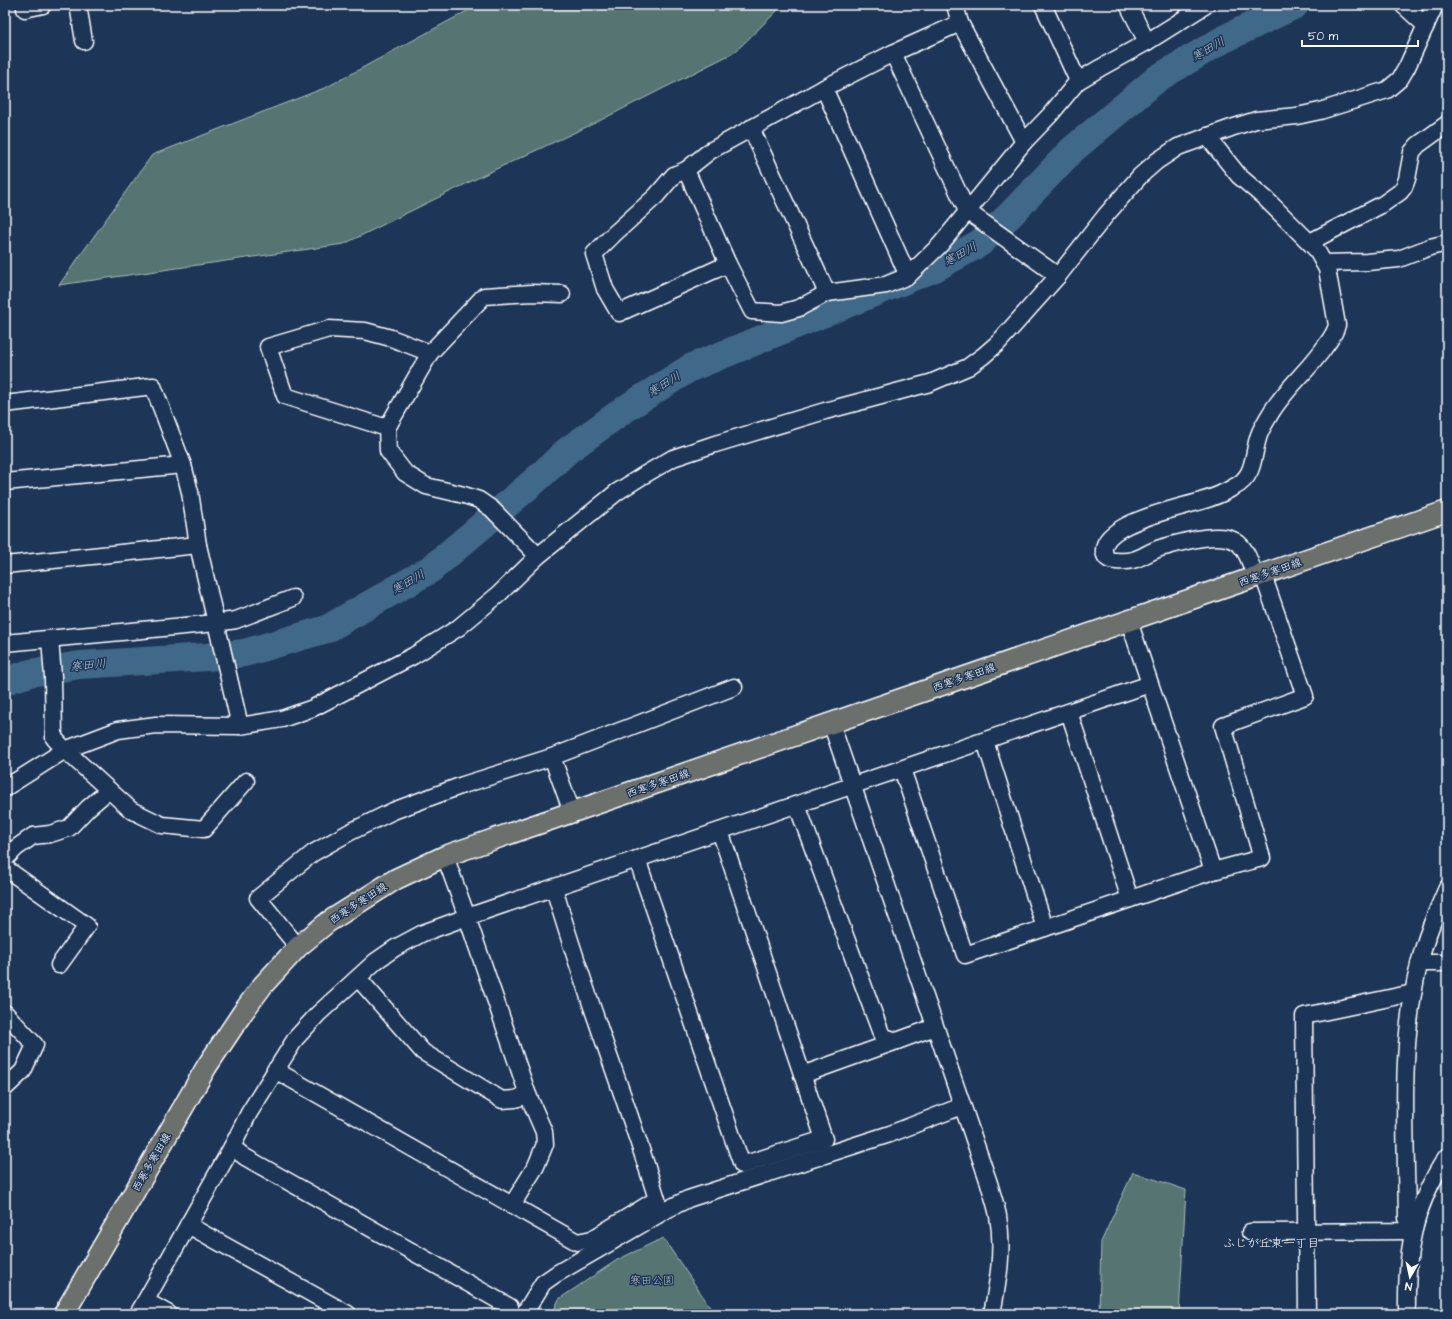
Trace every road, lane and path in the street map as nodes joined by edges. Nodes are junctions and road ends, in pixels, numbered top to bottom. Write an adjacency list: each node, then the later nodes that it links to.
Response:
1 (43, 5): 9 (street)
2 (955, 5): 10 (street)
3 (1043, 5): 15 (street)
4 (1128, 5): 13 (street)
5 (1206, 5): 13 (street)
6 (1403, 5): 11 (street)
7 (1435, 5): 11 (street)
8 (80, 6): 12 (street)
9 (25, 9)
10 (960, 23): 14 (street); 20 (street)
11 (1426, 26): 19 (street)
12 (84, 41)
13 (1147, 42): 15 (street)
14 (893, 53): 16 (street); 22 (street)
15 (1078, 81): 20 (street)
16 (824, 88): 18 (street); 27 (street)
17 (1447, 124): 23 (street)
18 (751, 128): 21 (street); 29 (street)
19 (1207, 136): 23 (street); 28 (street)
20 (1024, 142): 22 (street)
21 (686, 170): 26 (street); 26 (street)
22 (966, 211): 27 (street); 28 (street)
23 (1310, 242): 25 (street)
24 (1447, 243): 25 (street)
25 (1324, 263): 40 (street)
26 (728, 264): 29 (street)
27 (908, 276): 29 (street)
28 (1058, 276): 38 (street)
29 (827, 293)
30 (562, 294): 31 (street)
31 (430, 353): 33 (street); 33 (street)
32 (5, 404): 34 (street)
33 (386, 428): 38 (street)
34 (183, 465): 35 (street); 37 (street)
35 (5, 482)
36 (1447, 511): 40 (main road, 西寒多寒田線)
37 (198, 545): 39 (street); 43 (street)
38 (538, 556): 50 (street)
39 (5, 565)
40 (1259, 576): 42 (main road, 西寒多寒田線); 66 (street)
41 (293, 598): 43 (street)
42 (1129, 621): 46 (street); 49 (main road, 西寒多寒田線)
43 (216, 623): 44 (street); 50 (street)
44 (50, 639): 45 (street); 52 (street)
45 (5, 643)
46 (1150, 684): 48 (street); 66 (street)
47 (734, 687): 53 (street)
48 (1069, 712): 51 (street); 69 (street)
49 (831, 723): 56 (street); 60 (main road, 西寒多寒田線)
50 (240, 726): 52 (street)
51 (985, 740): 54 (street); 71 (street)
52 (65, 750): 57 (street); 58 (street)
53 (552, 757): 60 (street); 72 (street)
54 (902, 769): 56 (street); 71 (street)
55 (246, 781): 58 (street)
56 (853, 786): 59 (street); 79 (street)
57 (5, 788)
58 (109, 790): 63 (street)
59 (797, 805): 61 (street); 80 (street)
60 (572, 812): 62 (main road, 西寒多寒田線)
61 (720, 831): 64 (street); 82 (street)
62 (445, 856): 70 (street); 72 (main road, 西寒多寒田線)
63 (5, 859)
64 (637, 860): 67 (street); 82 (street)
65 (5, 868): 75 (street)
66 (1213, 871): 69 (street)
67 (554, 888): 70 (street); 88 (street)
68 (1447, 888): 73 (street)
69 (1130, 899): 71 (street)
70 (467, 917): 76 (street); 84 (street)
71 (1044, 928)
72 (298, 947): 94 (main road, 西寒多寒田線)
73 (1419, 963): 74 (street); 77 (street)
74 (1447, 963)
75 (59, 965)
76 (358, 978): 81 (street); 84 (street)
77 (1413, 993): 90 (street); 92 (street)
78 (5, 1013): 83 (street)
79 (935, 1027): 80 (street); 85 (street)
80 (897, 1041): 82 (street)
81 (275, 1070): 86 (street); 88 (street)
82 (802, 1075)
83 (5, 1088)
84 (528, 1095): 88 (street)
85 (962, 1106): 98 (street); 99 (street)
86 (232, 1147): 89 (street); 97 (street)
87 (1447, 1156): 90 (street)
88 (512, 1205)
89 (188, 1225): 93 (street); 96 (street)
90 (1412, 1231): 92 (street); 101 (street)
91 (1250, 1232): 92 (street)
92 (1306, 1232): 100 (street)
93 (142, 1307): 95 (street)
94 (64, 1314)
95 (169, 1314)
96 (348, 1314)
97 (506, 1314)
98 (524, 1314)
99 (992, 1314)
100 (1307, 1314)
101 (1407, 1314)

